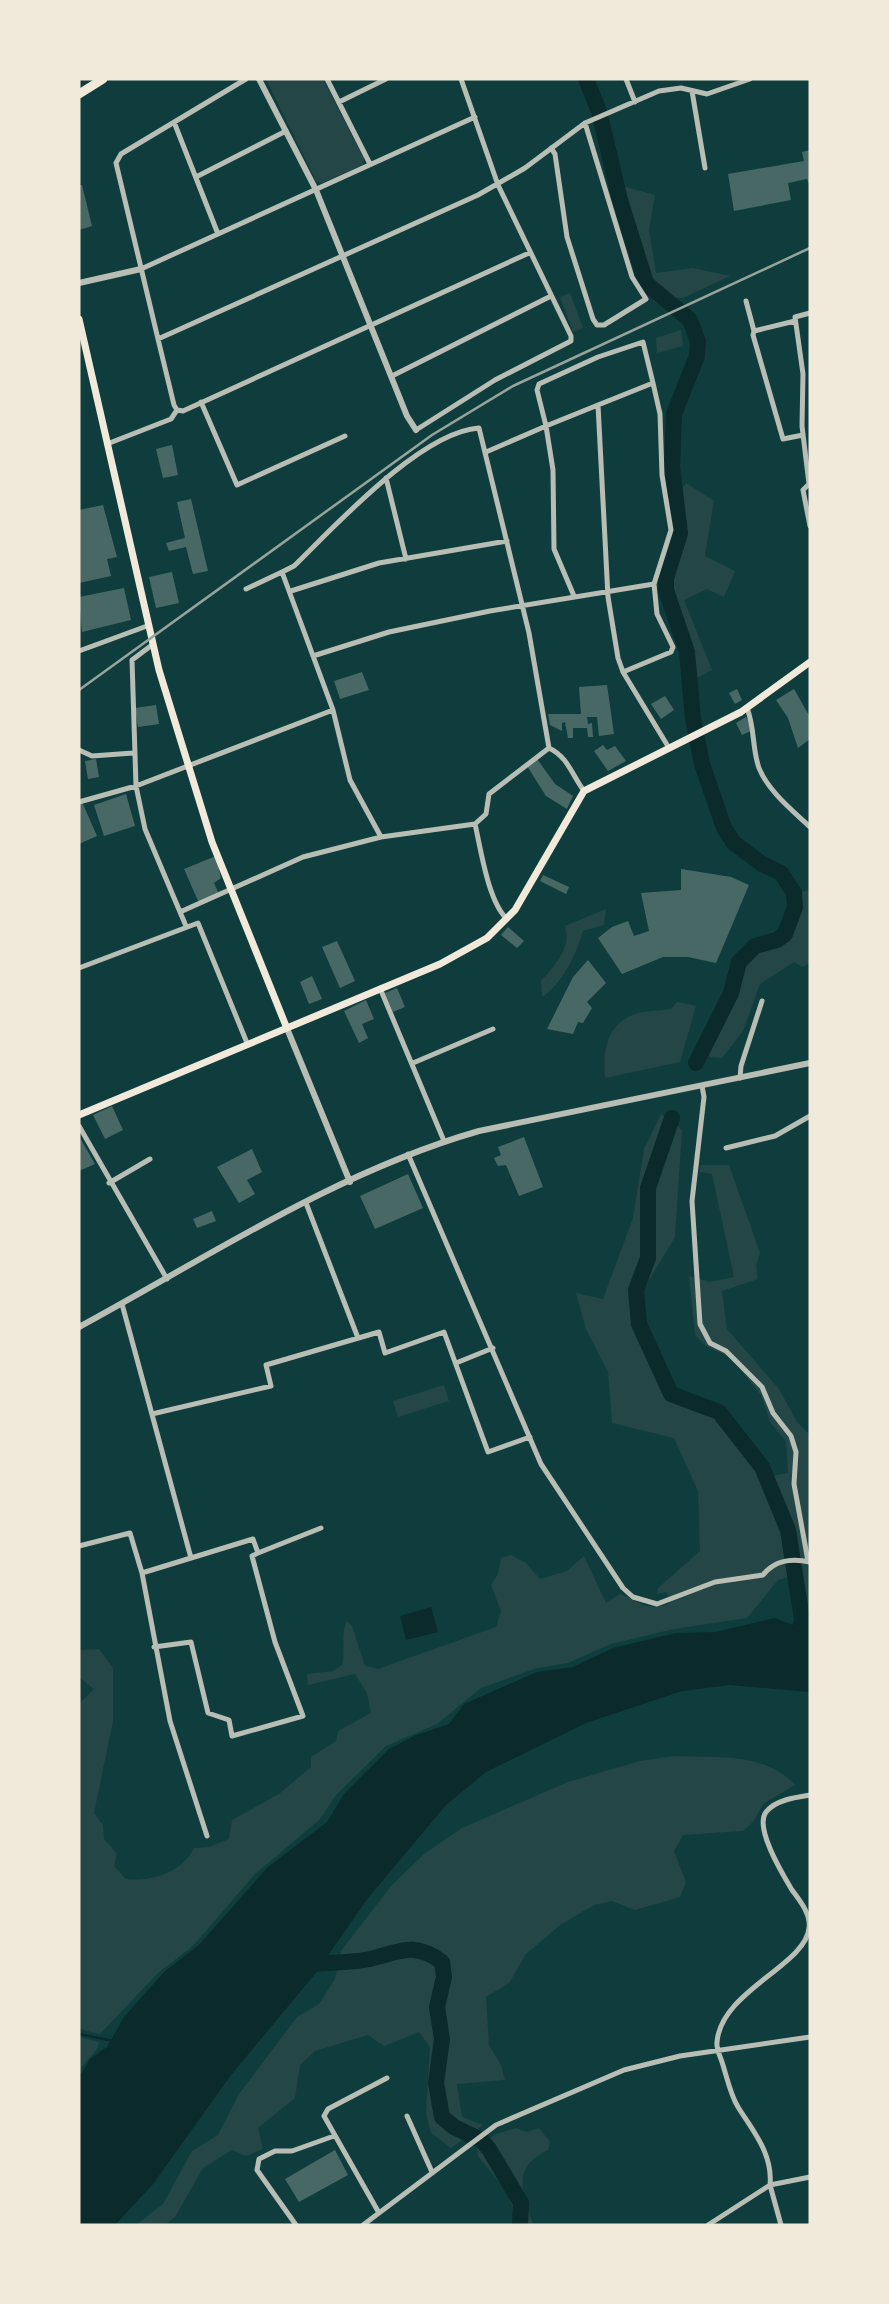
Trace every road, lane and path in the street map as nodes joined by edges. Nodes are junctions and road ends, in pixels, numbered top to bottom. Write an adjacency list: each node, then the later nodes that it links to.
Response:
1 (103, 79): 10 (highway)
2 (246, 79): 14 (street)
3 (259, 79): 16 (street)
4 (327, 79): 11 (street)
5 (386, 79): 11 (street)
6 (461, 79): 13 (street)
7 (626, 79): 12 (street)
8 (750, 79): 9 (street)
9 (692, 91): 12 (street); 19 (street)
10 (79, 93)
11 (340, 102): 18 (street)
12 (635, 102): 15 (street)
13 (475, 117): 18 (street); 21 (street)
14 (174, 122): 20 (street); 26 (street)
15 (585, 123): 17 (street); 17 (street)
16 (286, 131): 20 (street); 22 (street)
17 (551, 148): 21 (street)
18 (370, 164): 22 (street)
19 (705, 168)
20 (196, 177): 23 (street)
21 (498, 185): 24 (street); 25 (street)
22 (316, 190): 23 (street); 25 (street)
23 (218, 234): 26 (street)
24 (529, 253): 28 (street); 33 (street)
25 (344, 256): 33 (street); 35 (street)
26 (141, 269): 27 (street); 35 (street)
27 (79, 283)
28 (551, 296): 36 (street); 42 (street)
29 (746, 301): 34 (street)
30 (810, 313): 32 (street)
31 (79, 319): 45 (main road)
32 (795, 321): 34 (street); 43 (street)
33 (372, 325): 36 (street); 38 (street)
34 (754, 331): 43 (street)
35 (158, 339): 40 (street)
36 (392, 376): 42 (street)
37 (653, 383): 39 (street); 41 (street); 52 (street)
38 (201, 402): 40 (street); 44 (street)
39 (598, 405): 41 (street); 54 (street)
40 (177, 410): 45 (street)
41 (546, 426): 46 (street); 56 (street)
42 (415, 430)
43 (803, 435): 48 (street)
44 (345, 436)
45 (107, 444): 58 (main road)
46 (486, 452): 47 (street); 49 (street)
47 (386, 478): 50 (street); 51 (street)
48 (810, 526)
49 (507, 541): 50 (street); 57 (street)
50 (406, 559): 55 (street)
51 (282, 572): 53 (street); 55 (street)
52 (654, 584): 54 (street); 63 (street)
53 (246, 589)
54 (608, 590): 56 (street); 63 (street)
55 (291, 591): 61 (street)
56 (574, 596): 57 (street)
57 (522, 605): 61 (street); 66 (street)
58 (148, 626): 59 (main road); 60 (street)
59 (152, 645): 69 (street); 70 (main road)
60 (79, 650)
61 (313, 656): 65 (street)
62 (810, 662): 64 (main road)
63 (623, 672): 67 (street)
64 (747, 708): 67 (main road); 75 (street)
65 (333, 710): 70 (street); 76 (street)
66 (549, 748): 72 (street); 74 (street)
67 (669, 748): 72 (main road)
68 (79, 750): 69 (street)
69 (133, 753): 71 (street)
70 (188, 767): 71 (street); 77 (main road)
71 (136, 786): 73 (street); 78 (street)
72 (584, 791): 79 (main road)
73 (79, 802)
74 (474, 824): 76 (street); 79 (street)
75 (810, 827)
76 (381, 837): 77 (street)
77 (230, 888): 78 (street); 84 (main road)
78 (180, 912): 80 (street)
79 (507, 919): 82 (main road)
80 (186, 926): 81 (street); 86 (street)
81 (79, 968)
82 (380, 988): 84 (main road); 87 (street)
83 (762, 1001): 89 (street)
84 (286, 1026): 86 (main road); 98 (street)
85 (493, 1029): 87 (street)
86 (247, 1043): 91 (main road)
87 (413, 1063): 94 (street)
88 (810, 1063): 89 (street)
89 (740, 1078): 90 (street)
90 (702, 1086): 94 (street); 113 (street)
91 (79, 1115)
92 (810, 1116): 95 (street)
93 (79, 1126): 99 (street)
94 (444, 1141): 96 (street)
95 (726, 1149)
96 (408, 1154): 98 (street); 105 (street)
97 (150, 1160): 99 (street)
98 (350, 1182): 100 (street)
99 (109, 1183): 101 (street)
100 (306, 1203): 101 (street); 104 (street)
101 (167, 1279): 102 (street)
102 (122, 1304): 103 (street); 107 (street)
103 (79, 1327)
104 (358, 1338): 106 (street); 107 (street)
105 (493, 1348): 106 (street); 108 (street)
106 (456, 1363): 108 (street)
107 (152, 1414): 112 (street)
108 (530, 1437): 113 (street)
109 (321, 1528): 111 (street)
110 (79, 1546): 114 (street)
111 (258, 1553): 112 (street); 115 (street)
112 (191, 1558): 114 (street)
113 (809, 1561)
114 (142, 1573): 115 (street)
115 (154, 1647): 117 (street)
116 (810, 1795): 119 (street)
117 (207, 1836)
118 (810, 2037): 119 (street)
119 (719, 2050): 123 (street); 125 (street)
120 (387, 2078): 122 (street)
121 (407, 2116): 123 (street)
122 (334, 2136): 126 (street); 128 (street)
123 (432, 2172): 126 (street)
124 (810, 2177): 125 (street)
125 (770, 2185): 129 (street); 130 (street)
126 (379, 2213): 127 (street)
127 (367, 2224)
128 (296, 2225)
129 (708, 2225)
130 (781, 2225)

